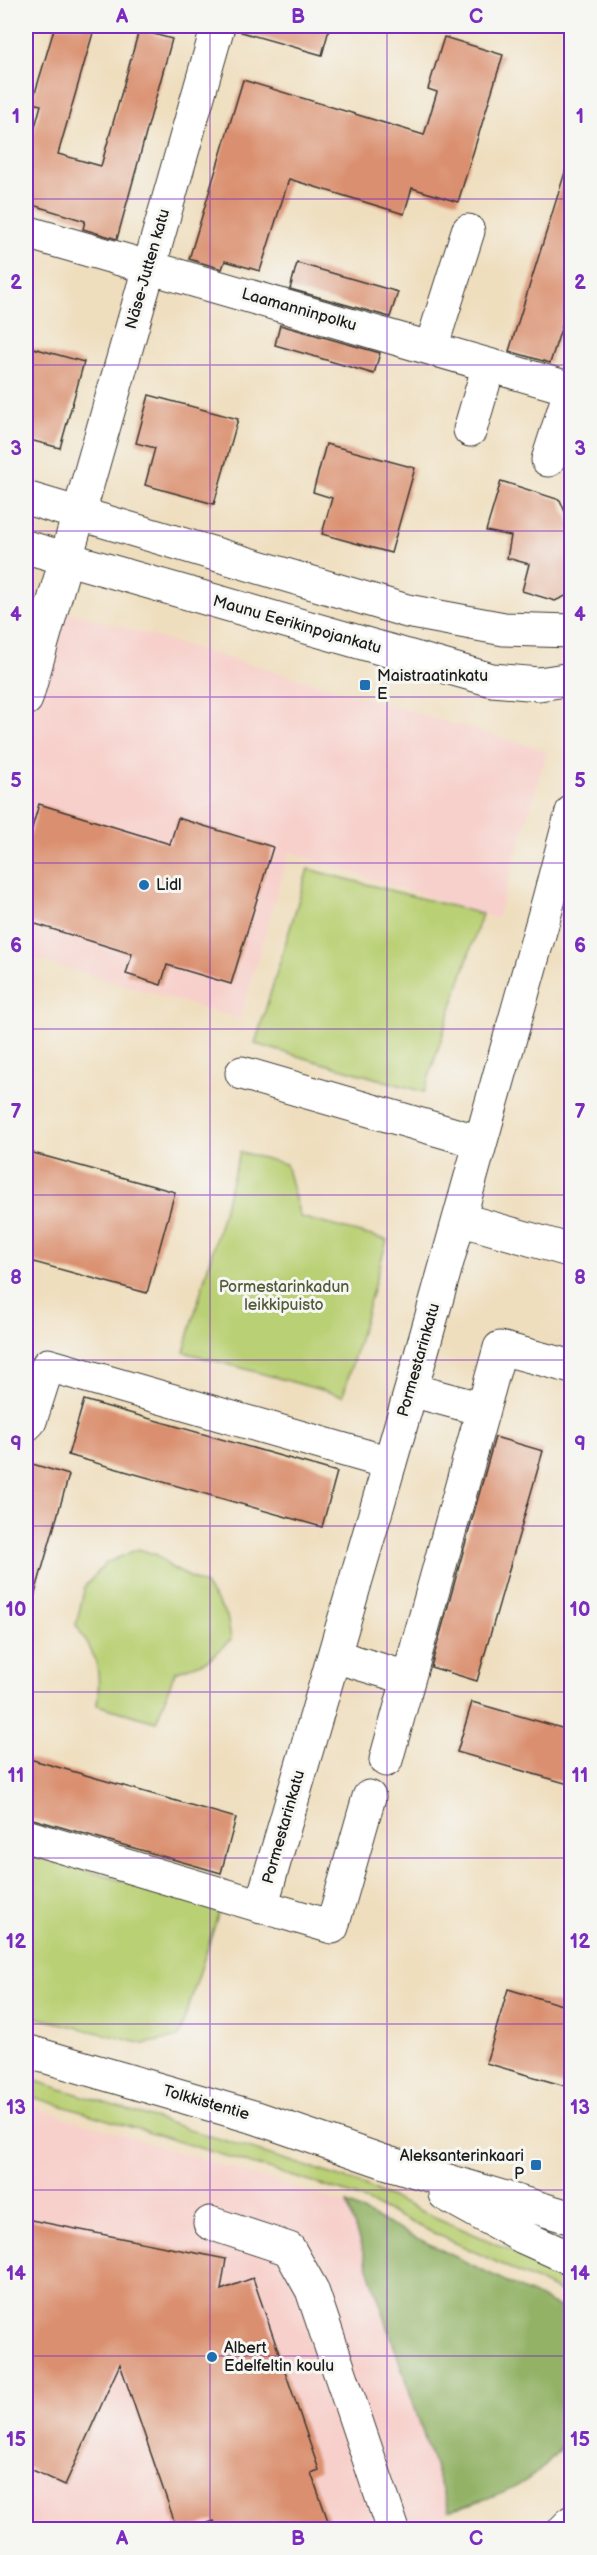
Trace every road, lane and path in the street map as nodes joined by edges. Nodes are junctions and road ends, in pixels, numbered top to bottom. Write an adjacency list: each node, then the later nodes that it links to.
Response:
1 (218, 26): 4 (street, Näse-Jutten katu)
2 (468, 231): 5 (street)
3 (26, 232): 4 (street, Laamanninpolku)
4 (148, 268): 5 (street, Laamanninpolku); 11 (street, Näse-Jutten katu)
5 (431, 348): 6 (street, Laamanninpolku)
6 (489, 365): 7 (street, Laamanninpolku); 8 (street)
7 (571, 388): 9 (street)
8 (470, 430)
9 (548, 460)
10 (26, 498): 11 (street)
11 (79, 513): 13 (street, Näse-Jutten katu); 14 (street)
12 (26, 548): 13 (street, Maunu Eerikinpojankatu)
13 (65, 559): 15 (street, Maunu Eerikinpojankatu); 16 (street, Näse-Jutten katu)
14 (571, 632)
15 (572, 679)
16 (26, 699)
17 (572, 812): 19 (street, Pormestarinkatu)
18 (242, 1073): 19 (street)
19 (480, 1142): 20 (street, Pormestarinkatu)
20 (459, 1219): 21 (street); 23 (street, Pormestarinkatu)
21 (572, 1251)
22 (572, 1367): 24 (street)
23 (411, 1390): 24 (street); 26 (street, Pormestarinkatu)
24 (482, 1409): 28 (street)
25 (26, 1425): 26 (street)
26 (390, 1463): 27 (street, Pormestarinkatu)
27 (334, 1656): 28 (street); 32 (street, Pormestarinkatu)
28 (408, 1678): 29 (street)
29 (386, 1760)
30 (369, 1797): 32 (street)
31 (26, 1836): 32 (street)
32 (261, 1907)
33 (26, 2051): 34 (street, Tolkkistentie)
34 (385, 2162): 35 (street, Tolkkistentie); 37 (street, Tolkkistentie)
35 (572, 2218)
36 (210, 2223): 39 (street)
37 (572, 2259)
38 (572, 2522): 40 (street)
39 (393, 2529)
40 (564, 2529)

